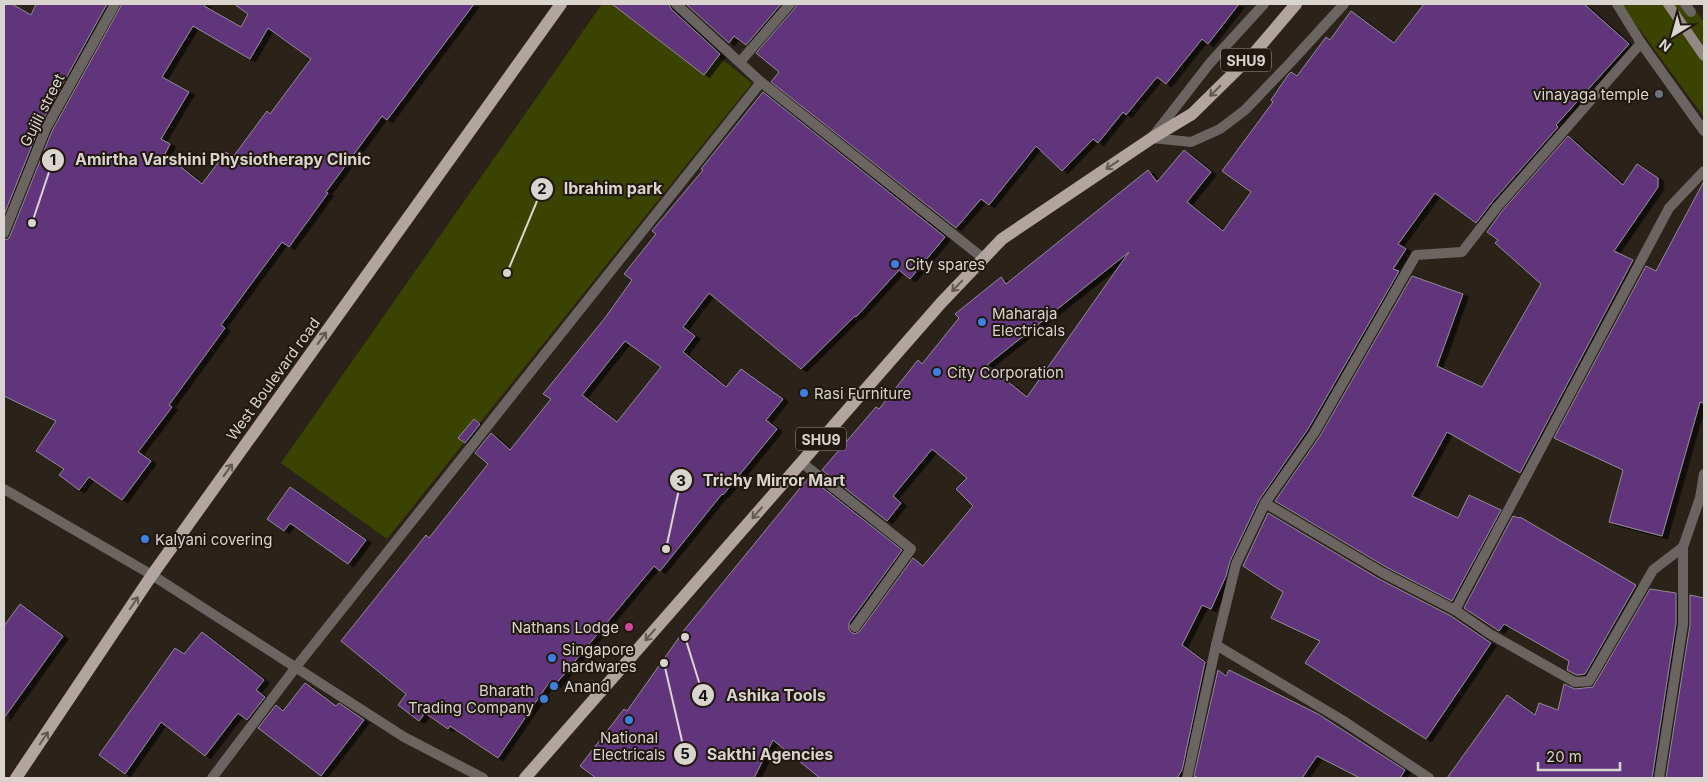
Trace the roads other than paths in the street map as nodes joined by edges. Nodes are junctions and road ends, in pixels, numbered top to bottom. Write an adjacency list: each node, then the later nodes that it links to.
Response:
1 (115, 4): 17 (street, Gujili street)
2 (561, 4): 24 (main road, West Boulevard road, one-way to 2)
3 (676, 4): 12 (street)
4 (790, 4): 12 (street)
5 (1264, 4): 15 (street)
6 (1296, 4): 15 (main road, SHU9, one-way to 15)
7 (1344, 4): 15 (street)
8 (1617, 4): 10 (street)
9 (1668, 4): 11 (main road)
10 (1641, 43): 14 (street); 22 (street)
11 (1704, 56)
12 (740, 62): 13 (street)
13 (761, 82): 18 (street); 28 (street)
14 (1704, 131)
15 (1152, 138): 18 (main road, SHU9, one-way to 18)
16 (1704, 171): 25 (street)
17 (4, 234)
18 (984, 259): 19 (main road, SHU9, one-way to 19)
19 (801, 462): 26 (street); 32 (main road, SHU9, one-way to 32)
20 (1704, 474): 23 (street)
21 (4, 489): 24 (street)
22 (1265, 503): 25 (street); 27 (street)
23 (1683, 547): 25 (street); 35 (street)
24 (152, 575): 28 (street); 29 (main road, West Boulevard road, one-way to 24)
25 (1456, 610)
26 (855, 627)
27 (1216, 645): 33 (street); 34 (street)
28 (296, 668): 30 (street); 31 (street)
29 (16, 778)
30 (212, 778)
31 (483, 778)
32 (525, 778)
33 (1187, 778)
34 (1429, 778)
35 (1659, 778)

